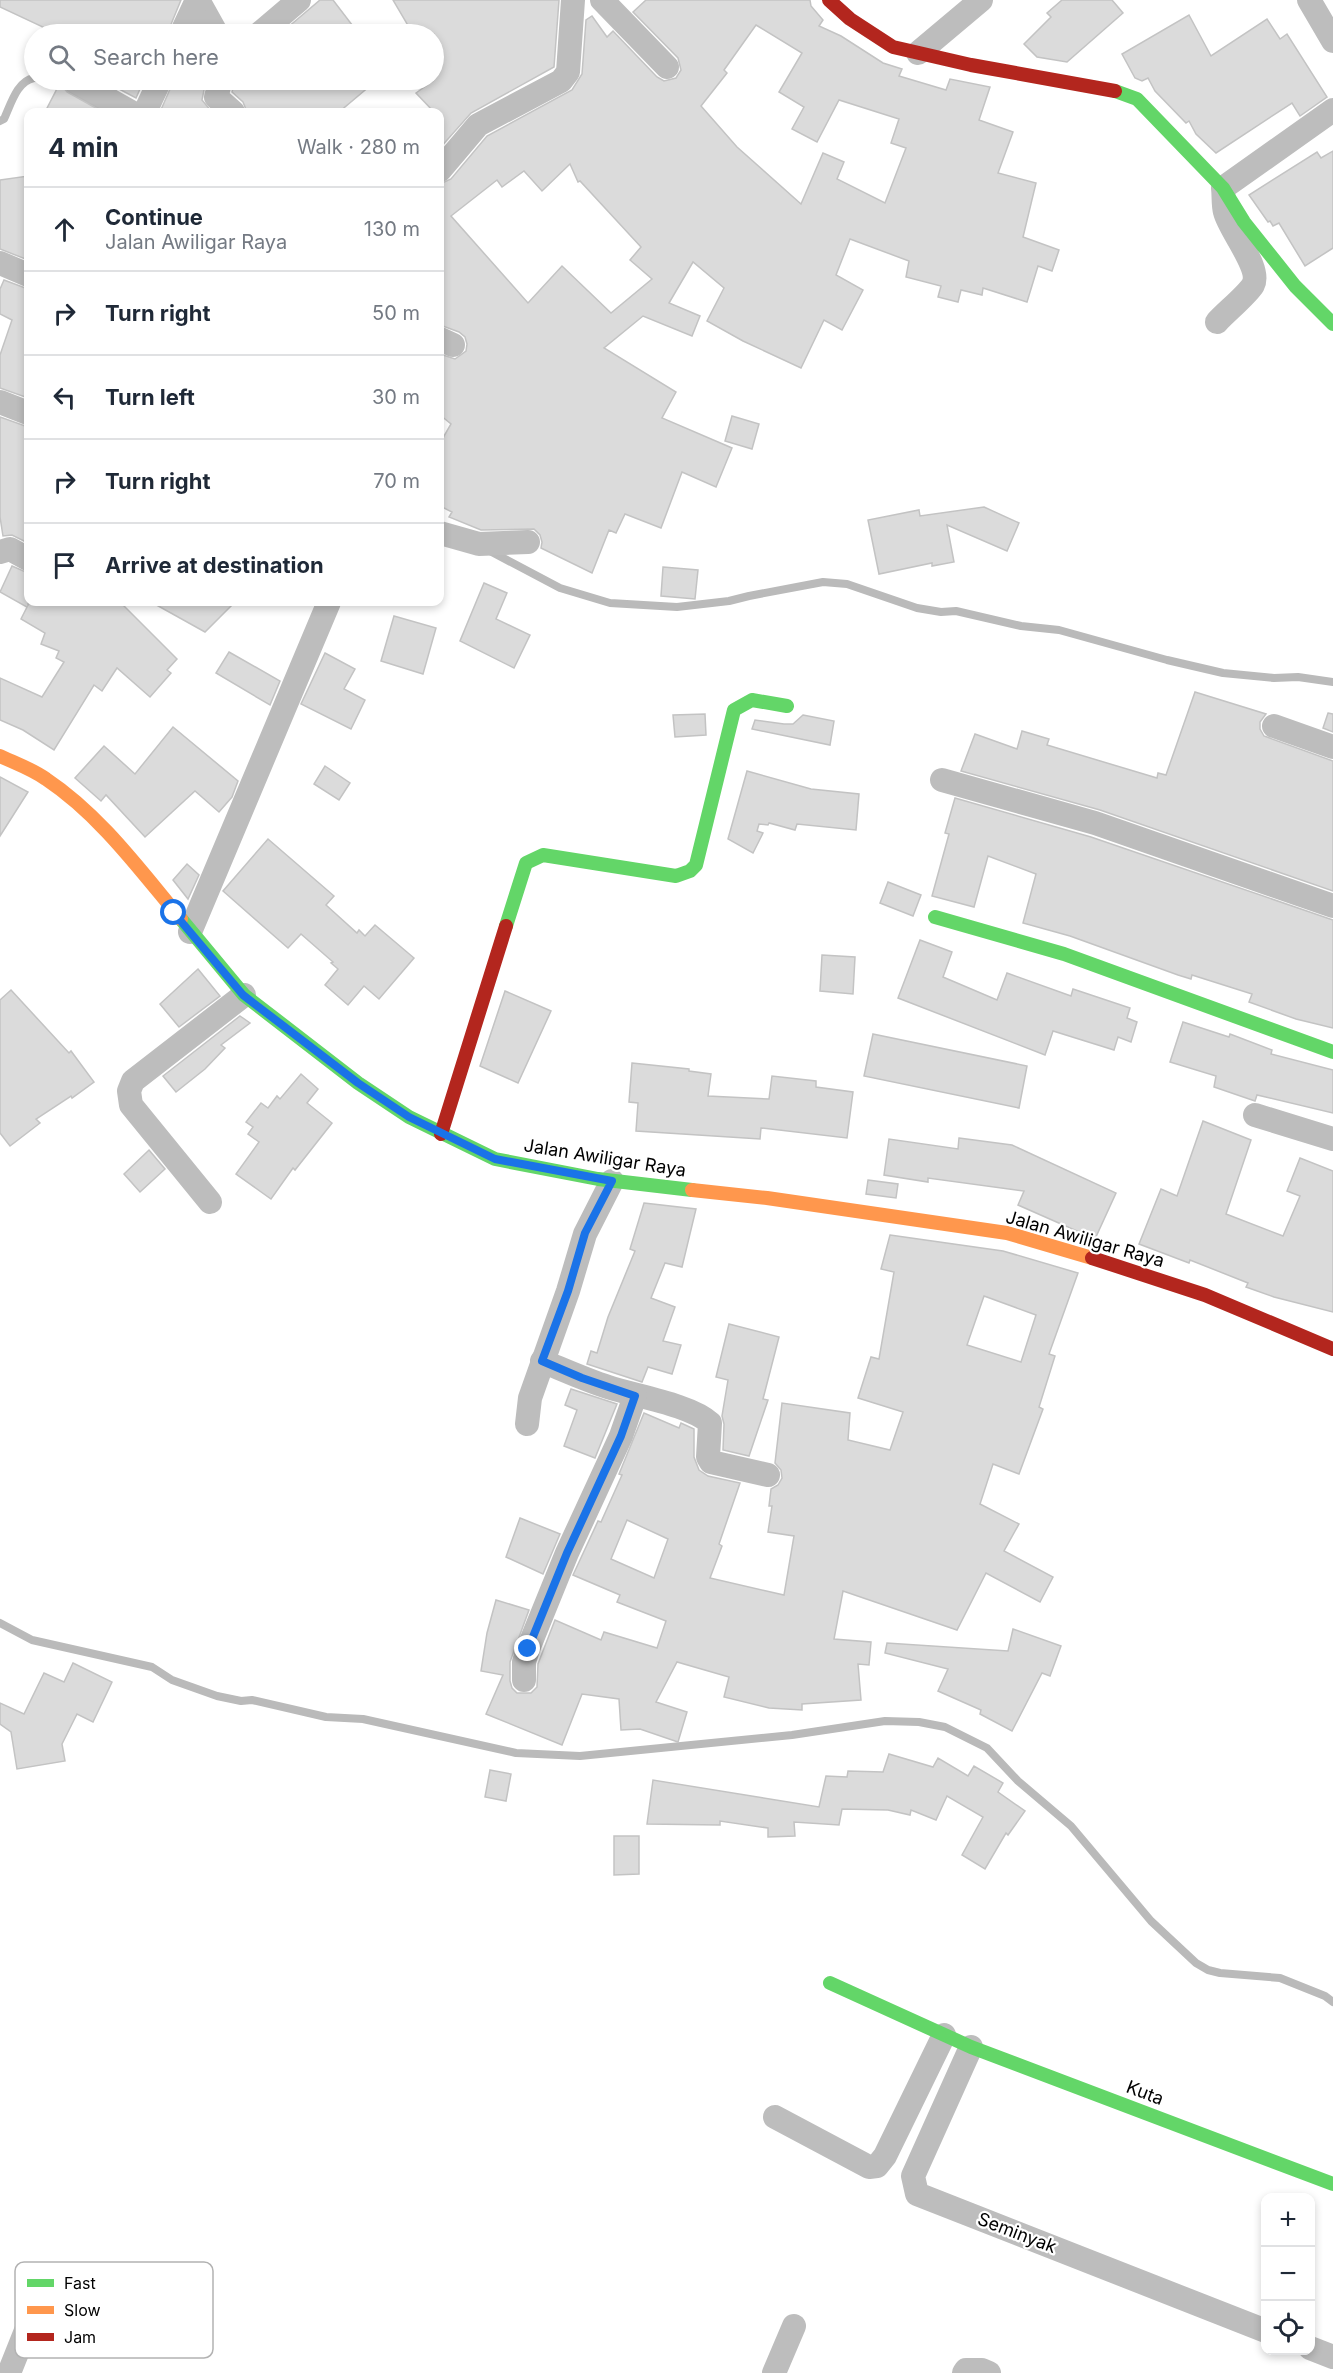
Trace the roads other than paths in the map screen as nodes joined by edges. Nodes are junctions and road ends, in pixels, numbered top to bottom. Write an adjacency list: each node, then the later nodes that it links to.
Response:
1 (197, 0): 8 (street); 9 (street)
2 (299, 0): 10 (street)
3 (573, 0): 19 (street)
4 (602, 0): 13 (street)
5 (829, 0): 12 (street)
6 (981, 0): 12 (street)
7 (1309, 0): 11 (street)
8 (186, 24)
9 (211, 24)
10 (271, 24)
11 (1333, 41)
12 (918, 53): 20 (street)
13 (667, 67)
14 (92, 90): 16 (street)
15 (155, 90): 17 (street)
16 (124, 108)
17 (147, 108)
18 (1333, 110): 20 (street)
19 (444, 165)
20 (1223, 188): 23 (street); 24 (street)
21 (0, 263): 22 (street)
22 (24, 273)
23 (1217, 322)
24 (1333, 324)
25 (0, 402): 26 (street)
26 (24, 411)
27 (444, 534): 28 (street)
28 (528, 542)
29 (0, 552): 30 (street)
30 (24, 557)
31 (326, 606): 39 (street)
32 (787, 706): 43 (street)
33 (1274, 726): 34 (street)
34 (1333, 747)
35 (0, 756): 39 (street, Jalan Awiligar Raya)
36 (942, 780): 37 (street)
37 (1333, 906)
38 (935, 917): 41 (street)
39 (190, 932): 40 (street, Jalan Awiligar Raya)
40 (243, 995): 43 (street, Jalan Awiligar Raya); 46 (street)
41 (1333, 1052)
42 (1256, 1115): 44 (street)
43 (441, 1134): 45 (street, Jalan Awiligar Raya)
44 (1333, 1140)
45 (612, 1181): 47 (street, Jalan Awiligar Raya); 48 (street)
46 (210, 1202)
47 (1333, 1349)
48 (542, 1361): 49 (street); 50 (street)
49 (635, 1396): 51 (street); 52 (street)
50 (526, 1424)
51 (768, 1475)
52 (524, 1680)
53 (830, 1983): 54 (street, Kuta)
54 (944, 2035): 55 (street, Kuta); 56 (street)
55 (971, 2047): 57 (street, Kuta); 59 (street, Seminyak)
56 (775, 2117)
57 (1333, 2184)
58 (794, 2326): 64 (street)
59 (1261, 2329)
60 (1315, 2350): 61 (street)
61 (1333, 2357)
62 (15, 2358): 63 (street)
63 (9, 2373)
64 (774, 2373)
65 (964, 2373): 66 (street)
66 (990, 2373)

